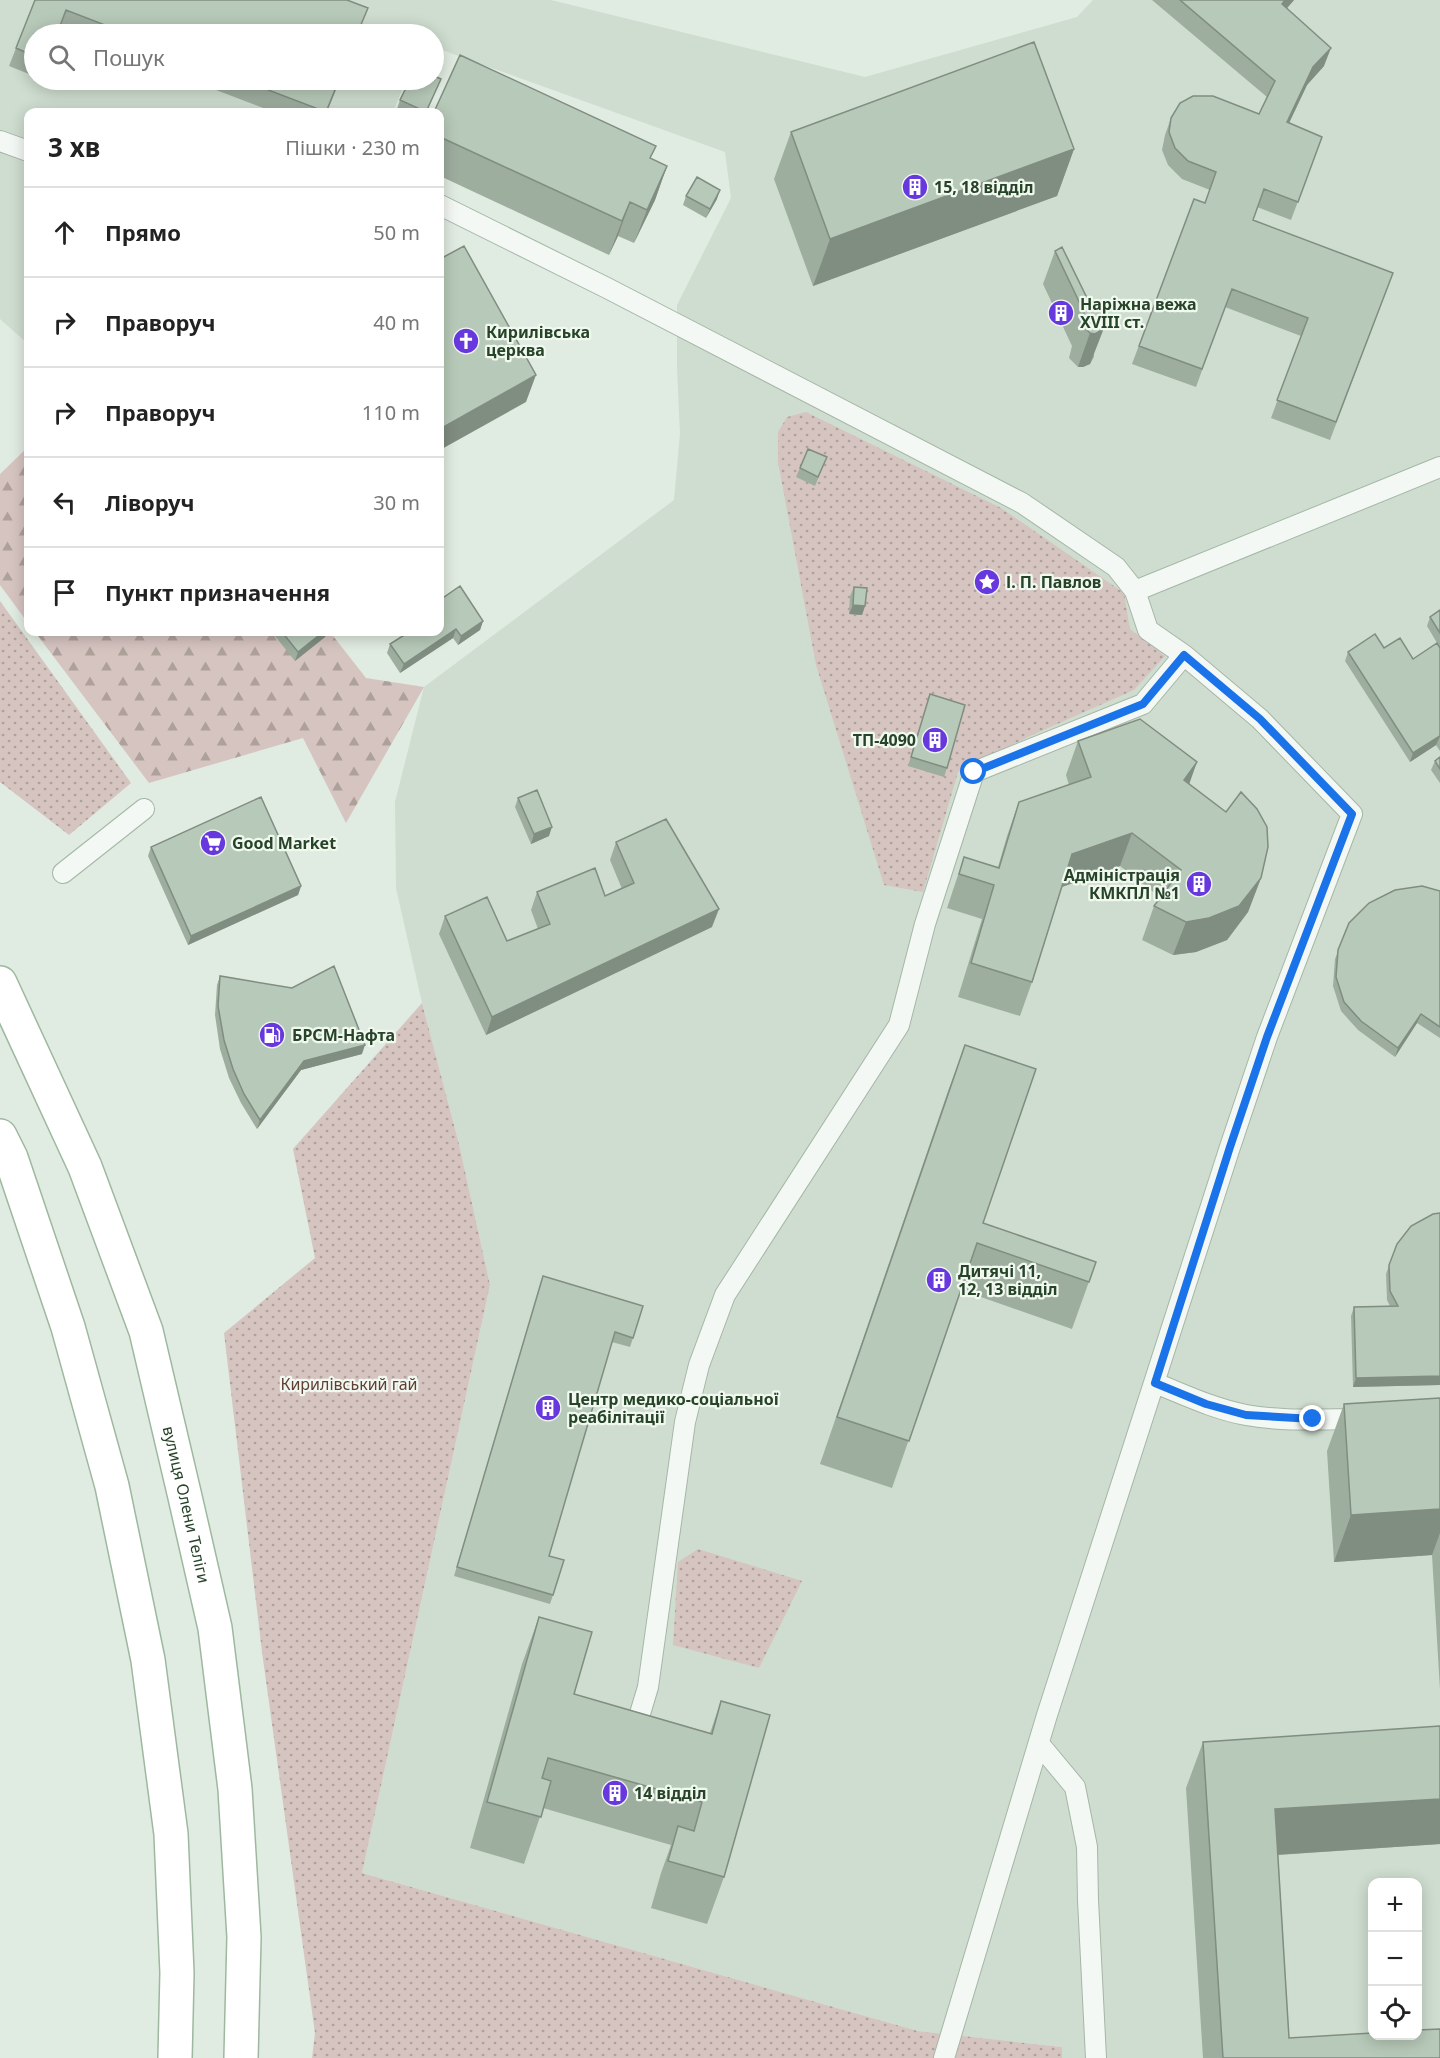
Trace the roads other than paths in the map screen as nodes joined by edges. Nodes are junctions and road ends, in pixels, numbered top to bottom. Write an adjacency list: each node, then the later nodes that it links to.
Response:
1 (0, 141): 2 (lane)
2 (24, 150)
3 (444, 207): 5 (lane)
4 (1440, 467): 5 (lane)
5 (1135, 591): 6 (lane)
6 (1184, 655): 11 (lane); 14 (lane)
7 (144, 809): 8 (lane)
8 (63, 873)
9 (0, 983): 16 (main road, вулиця Олени Теліги)
10 (0, 1136): 15 (main road)
11 (1155, 1383): 12 (lane); 13 (lane)
12 (1382, 1418)
13 (1040, 1745): 17 (lane); 18 (lane)
14 (629, 1750)
15 (175, 2058)
16 (241, 2058)
17 (944, 2058)
18 (1096, 2058)

